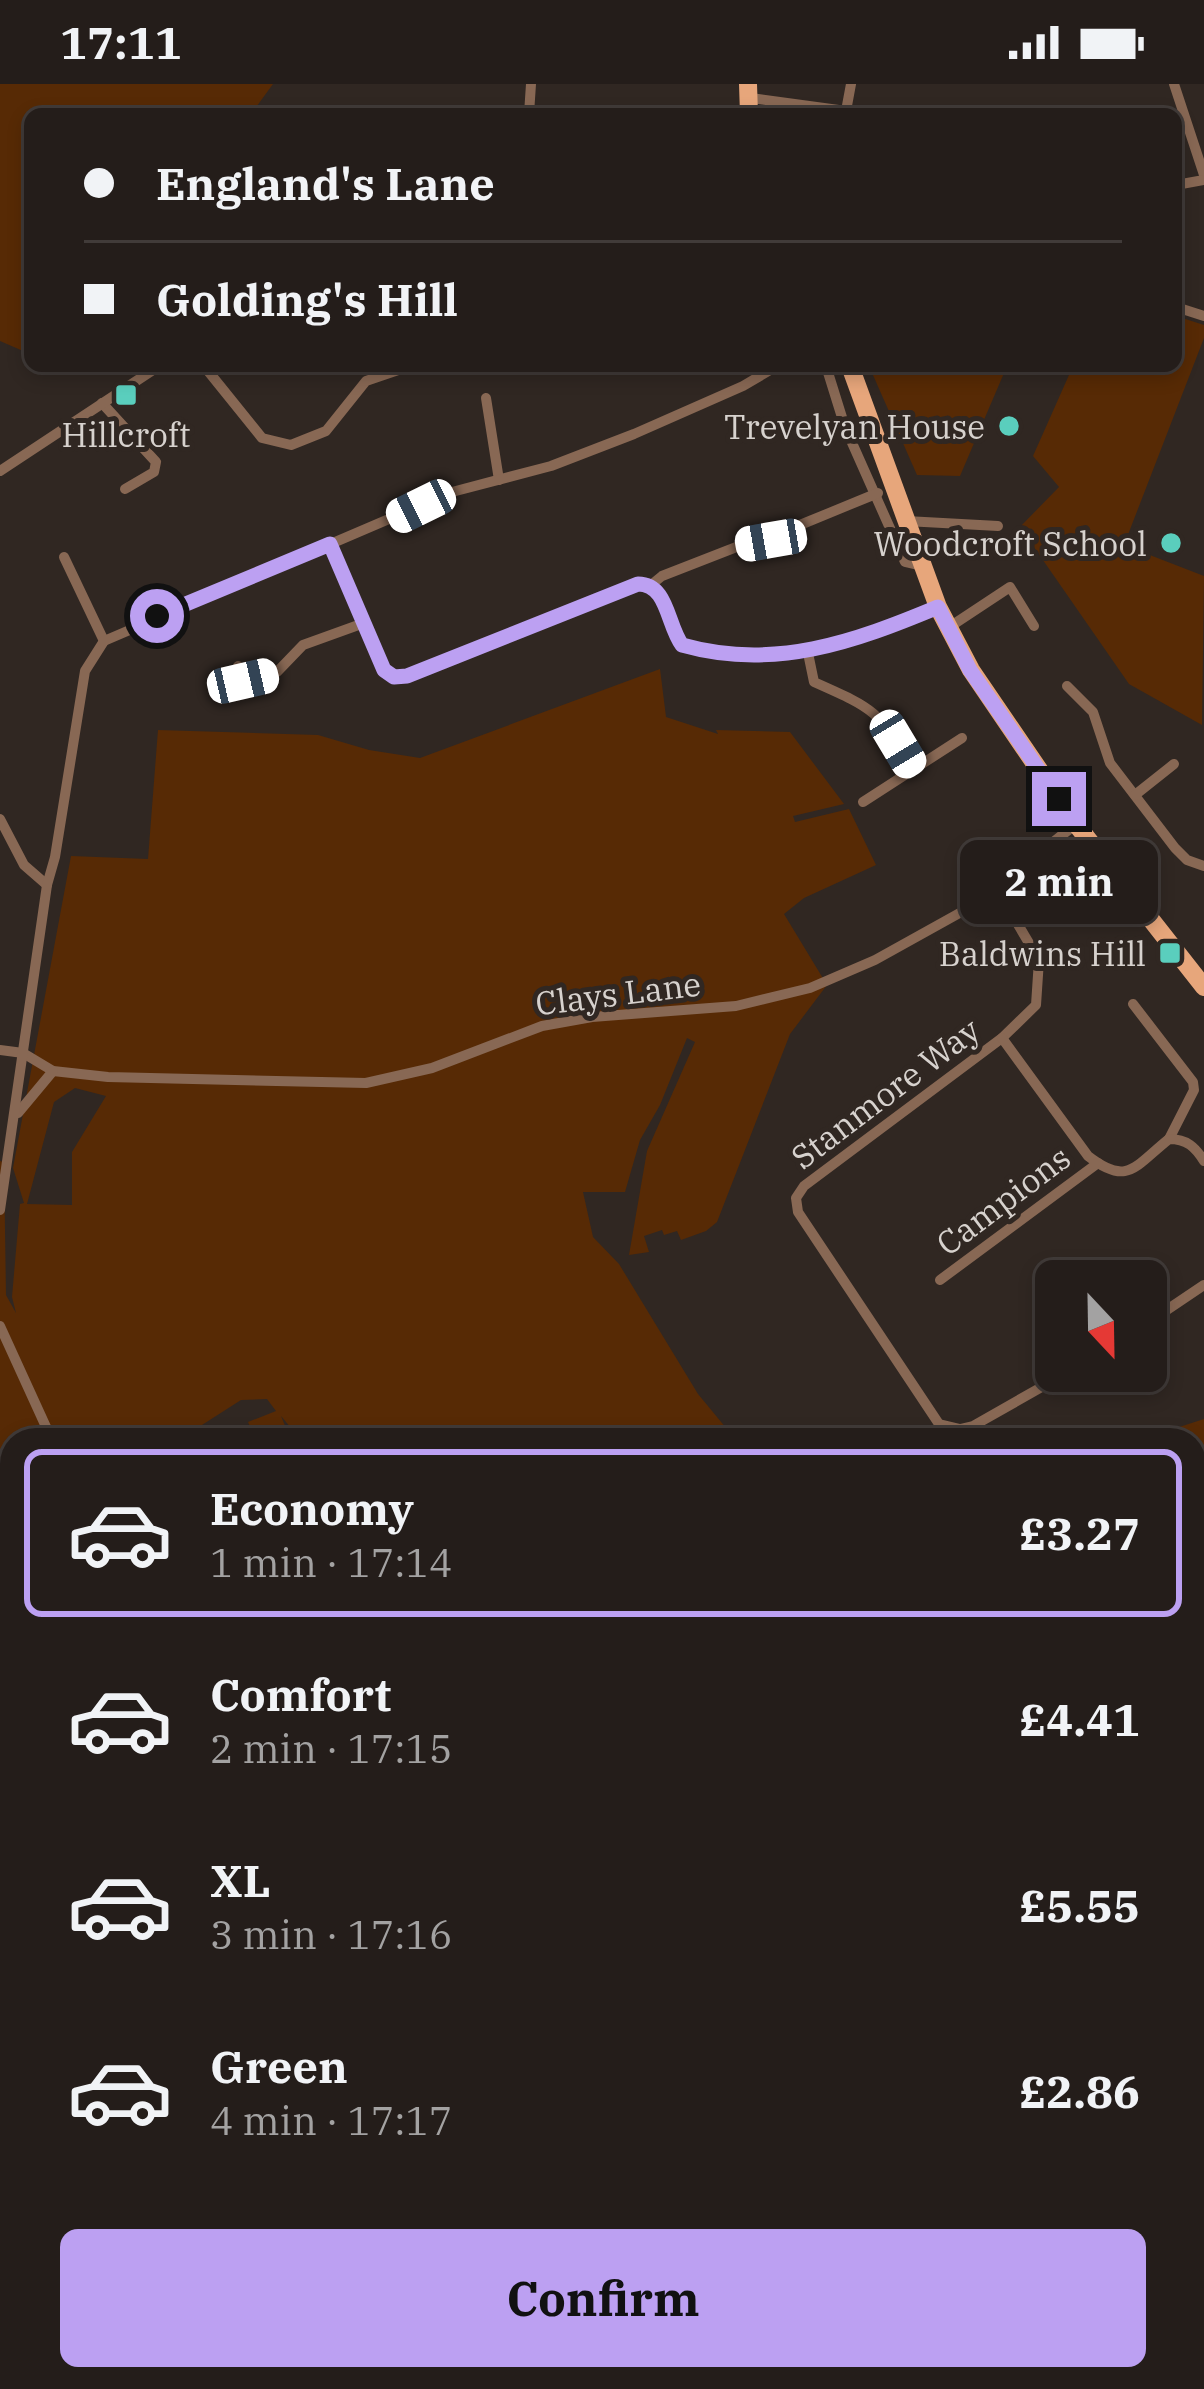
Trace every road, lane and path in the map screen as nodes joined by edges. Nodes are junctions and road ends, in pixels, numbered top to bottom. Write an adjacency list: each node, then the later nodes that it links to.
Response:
1 (749, 99): 2 (street)
2 (816, 108)
3 (1182, 109): 4 (street)
4 (1204, 178)
5 (149, 372): 12 (street)
6 (209, 372): 7 (street)
7 (392, 372)
8 (767, 372): 14 (street)
9 (828, 372): 16 (street)
10 (852, 372): 17 (main road)
11 (486, 398): 14 (street)
12 (102, 404): 13 (street); 15 (street)
13 (0, 471)
14 (499, 480): 21 (street)
15 (125, 489)
16 (878, 493): 18 (street); 23 (street)
17 (905, 521): 19 (street); 23 (main road)
18 (795, 526)
19 (998, 526)
20 (771, 540): 24 (street)
21 (330, 544): 26 (street); 29 (street)
22 (64, 557): 29 (street)
23 (922, 566): 25 (main road)
24 (651, 585): 26 (street); 30 (street)
25 (938, 607): 28 (main road); 30 (street)
26 (364, 623): 31 (street)
27 (1034, 626): 28 (street)
28 (948, 628): 39 (main road)
29 (104, 641): 41 (street)
30 (808, 653): 35 (street)
31 (238, 666)
32 (1067, 686): 36 (street)
33 (962, 738): 35 (street)
34 (1174, 764): 36 (street)
35 (913, 768): 37 (street)
36 (1135, 795): 40 (street)
37 (863, 802)
38 (0, 819): 41 (street)
39 (1076, 824): 42 (street, Clays Lane); 43 (main road)
40 (1204, 866)
41 (47, 885): 47 (street)
42 (997, 889): 45 (street, Stanmore Way); 48 (street, Clays Lane)
43 (1202, 982)
44 (1133, 1004): 50 (street)
45 (1002, 1037): 52 (street); 60 (street, Stanmore Way)
46 (0, 1050): 47 (street)
47 (23, 1052): 48 (street, Clays Lane); 49 (street)
48 (53, 1071): 49 (street)
49 (15, 1115): 53 (street)
50 (1169, 1138): 51 (street); 52 (street)
51 (1204, 1161)
52 (1098, 1163): 54 (street, Campions)
53 (0, 1210)
54 (940, 1280)
55 (1204, 1285): 56 (street)
56 (1167, 1310)
57 (0, 1326): 59 (street)
58 (1035, 1391): 61 (street, Stanmore Way)
59 (47, 1428)
60 (953, 1428)
61 (967, 1428)

